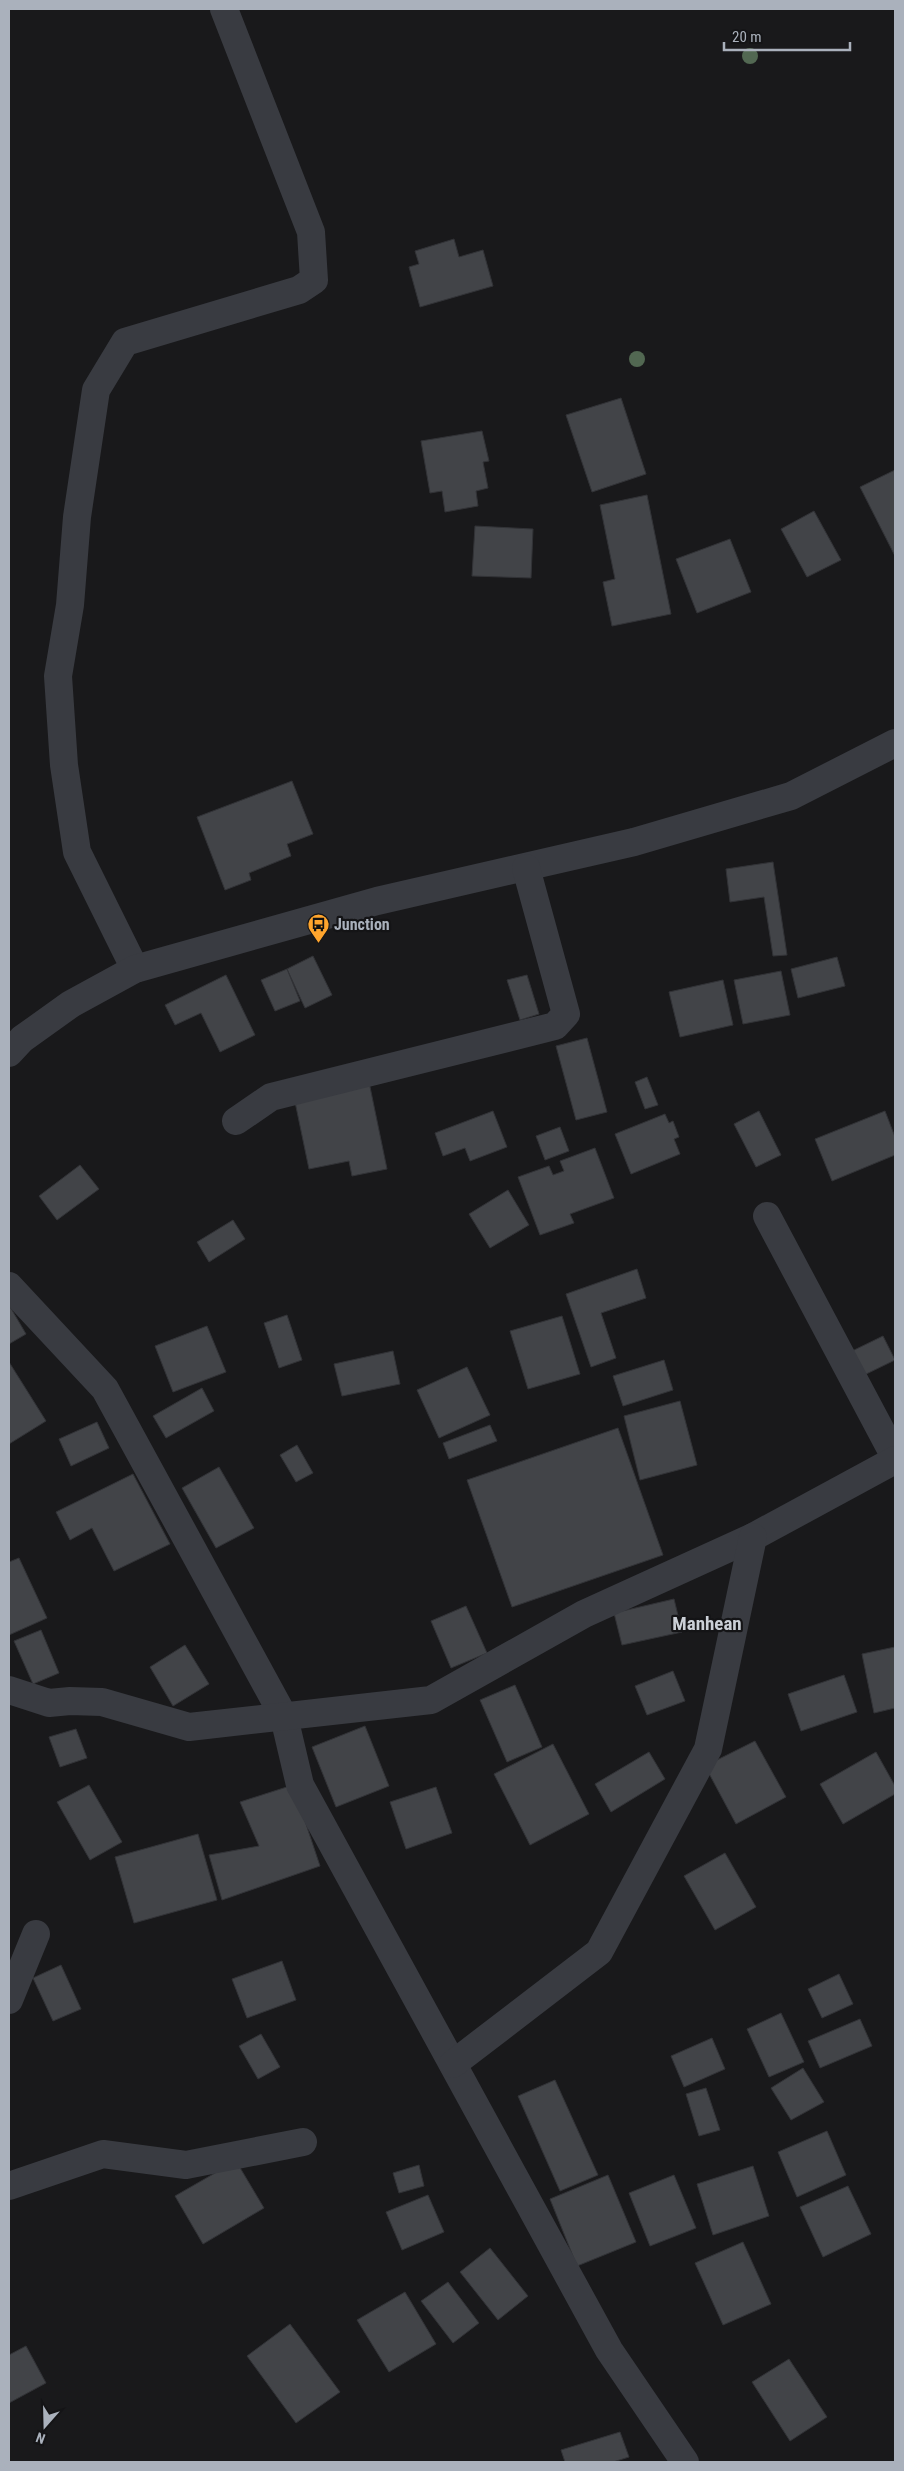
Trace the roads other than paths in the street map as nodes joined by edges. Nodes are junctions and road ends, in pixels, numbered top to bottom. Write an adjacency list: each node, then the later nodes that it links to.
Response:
1 (224, 9): 4 (street)
2 (895, 743): 3 (street)
3 (526, 868): 4 (street); 6 (street)
4 (136, 969): 5 (street)
5 (9, 1053)
6 (236, 1121)
7 (767, 1216): 9 (street)
8 (9, 1286): 12 (street)
9 (895, 1458): 10 (street)
10 (753, 1537): 12 (street); 15 (street)
11 (9, 1690): 12 (street)
12 (284, 1717): 15 (street)
13 (36, 1934): 14 (street)
14 (9, 2000)
15 (453, 2064): 18 (street)
16 (303, 2142): 17 (street)
17 (9, 2186)
18 (685, 2462)

